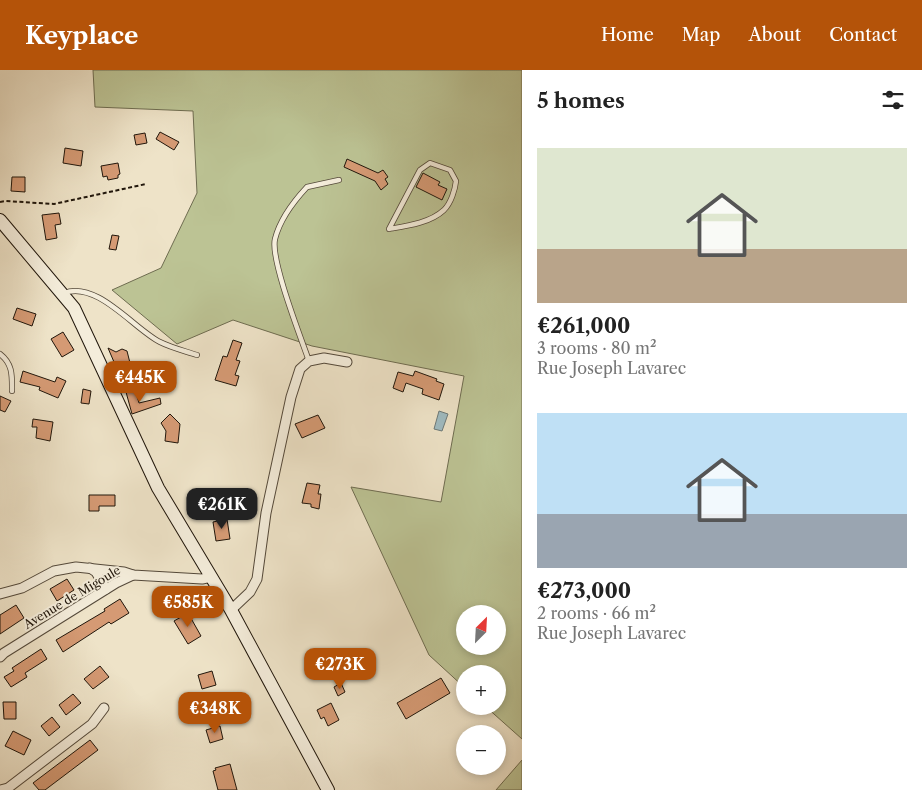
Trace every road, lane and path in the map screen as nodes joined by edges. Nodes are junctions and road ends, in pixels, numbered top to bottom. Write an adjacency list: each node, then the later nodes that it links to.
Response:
1 (338, 180): 9 (lane)
2 (146, 184): 3 (path)
3 (0, 202)
4 (0, 220): 6 (street)
5 (389, 229): 5 (lane)
6 (62, 295): 8 (lane); 14 (street)
7 (0, 354): 11 (lane)
8 (197, 355)
9 (309, 361): 10 (street); 17 (street)
10 (347, 362)
11 (12, 391)
12 (90, 568): 13 (street); 15 (street); 16 (street)
13 (133, 575): 14 (street); 15 (street, Avenue de Migoule)
14 (212, 577): 17 (street)
15 (106, 589): 18 (street, Avenue de Migoule)
16 (0, 594)
17 (231, 610): 21 (street)
18 (0, 657)
19 (104, 708): 20 (street)
20 (1, 790)
21 (328, 790)

